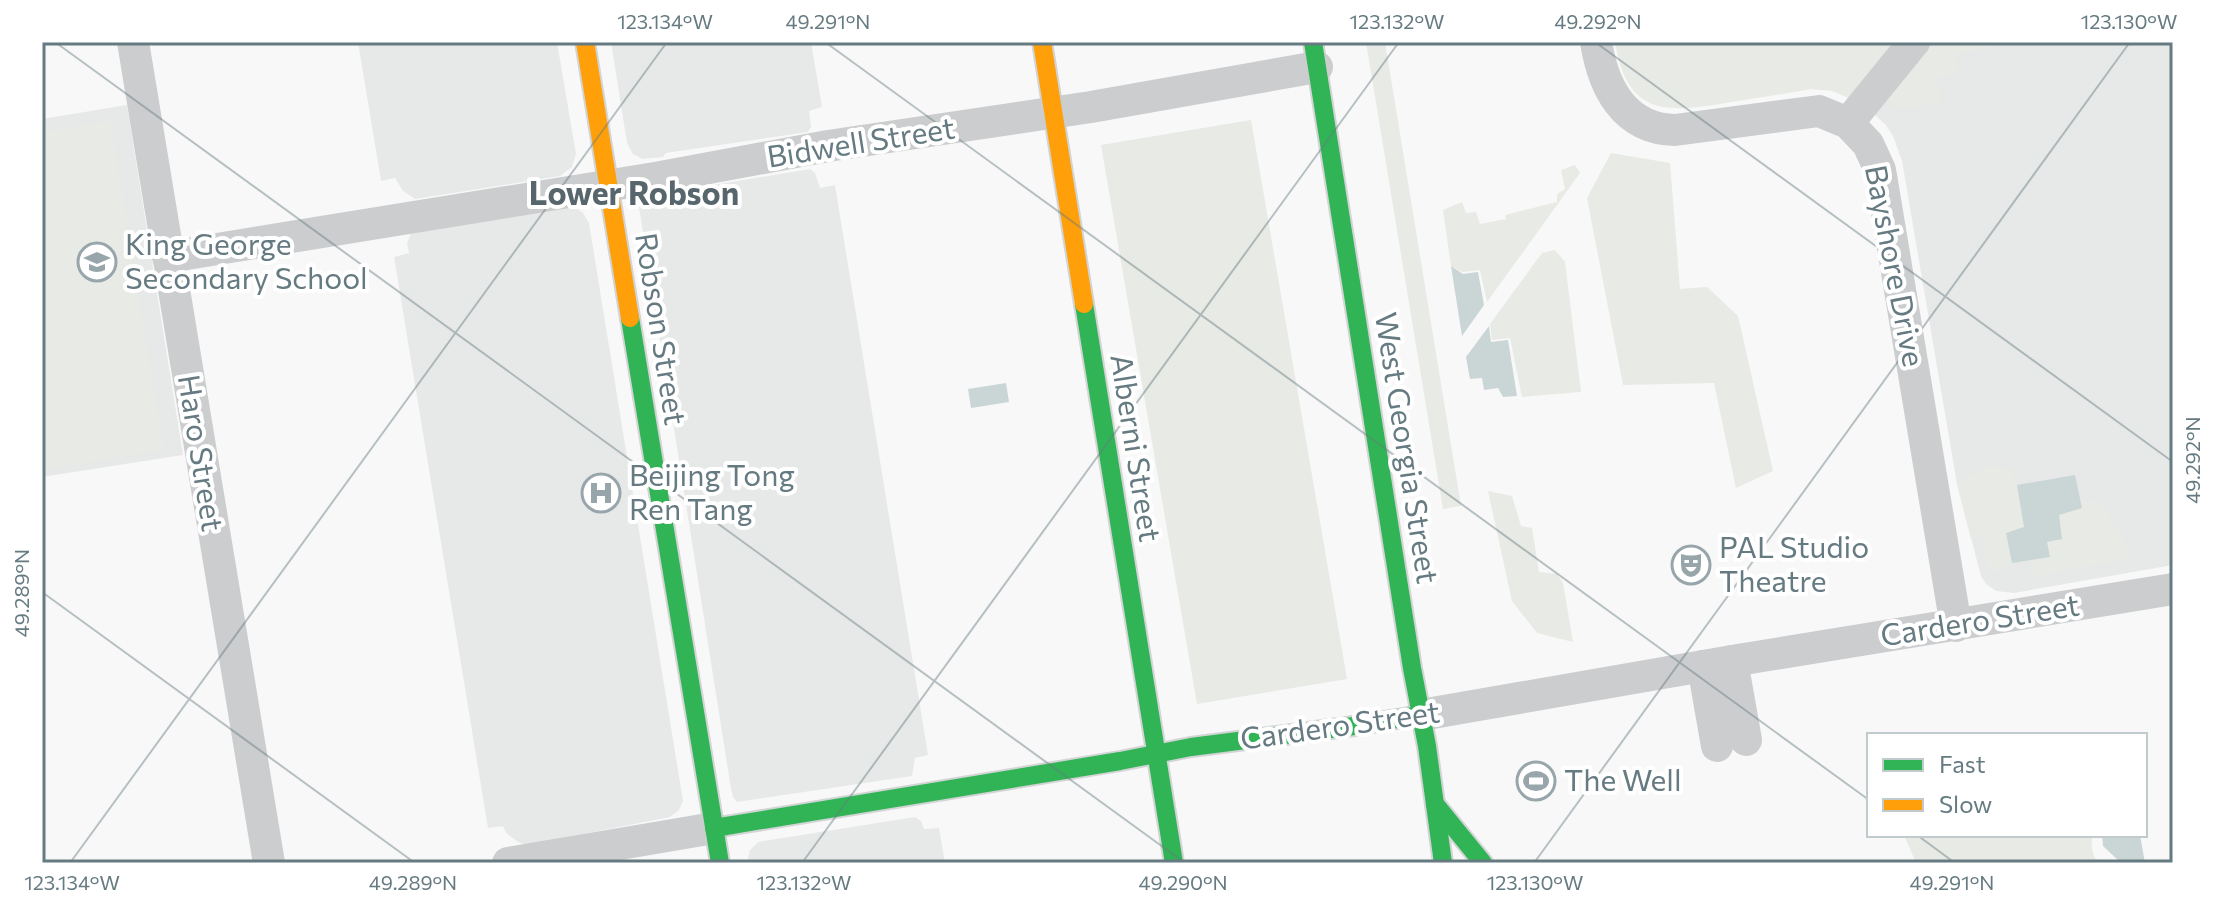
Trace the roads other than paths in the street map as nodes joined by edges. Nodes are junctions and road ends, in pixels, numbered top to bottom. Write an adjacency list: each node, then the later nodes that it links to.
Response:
1 (133, 42): 10 (street, Haro Street)
2 (585, 42): 9 (main road, Robson Street)
3 (1042, 42): 7 (main road, Alberni Street)
4 (1596, 42): 8 (street)
5 (1914, 42): 8 (street)
6 (1315, 54): 7 (street, Bidwell Street); 14 (main road, West Georgia Street)
7 (1053, 112): 9 (street, Bidwell Street); 16 (main road, Alberni Street)
8 (1848, 123): 12 (street, Bayshore Drive)
9 (608, 184): 10 (street, Bidwell Street); 18 (main road, Robson Street)
10 (168, 257): 19 (street, Haro Street)
11 (2173, 589): 12 (street, Cardero Street)
12 (1956, 626): 13 (street, Cardero Street)
13 (1718, 664): 14 (street, Cardero Street); 15 (street)
14 (1421, 715): 16 (main road, Cardero Street); 17 (main road, West Georgia Street)
15 (1731, 743)
16 (1156, 754): 18 (main road, Cardero Street); 22 (main road, Alberni Street)
17 (1435, 804): 23 (main road, West Georgia Street); 24 (main road)
18 (714, 828): 20 (street, Cardero Street); 21 (main road, Robson Street)
19 (269, 863)
20 (508, 863)
21 (720, 863)
22 (1174, 863)
23 (1443, 863)
24 (1483, 863)

